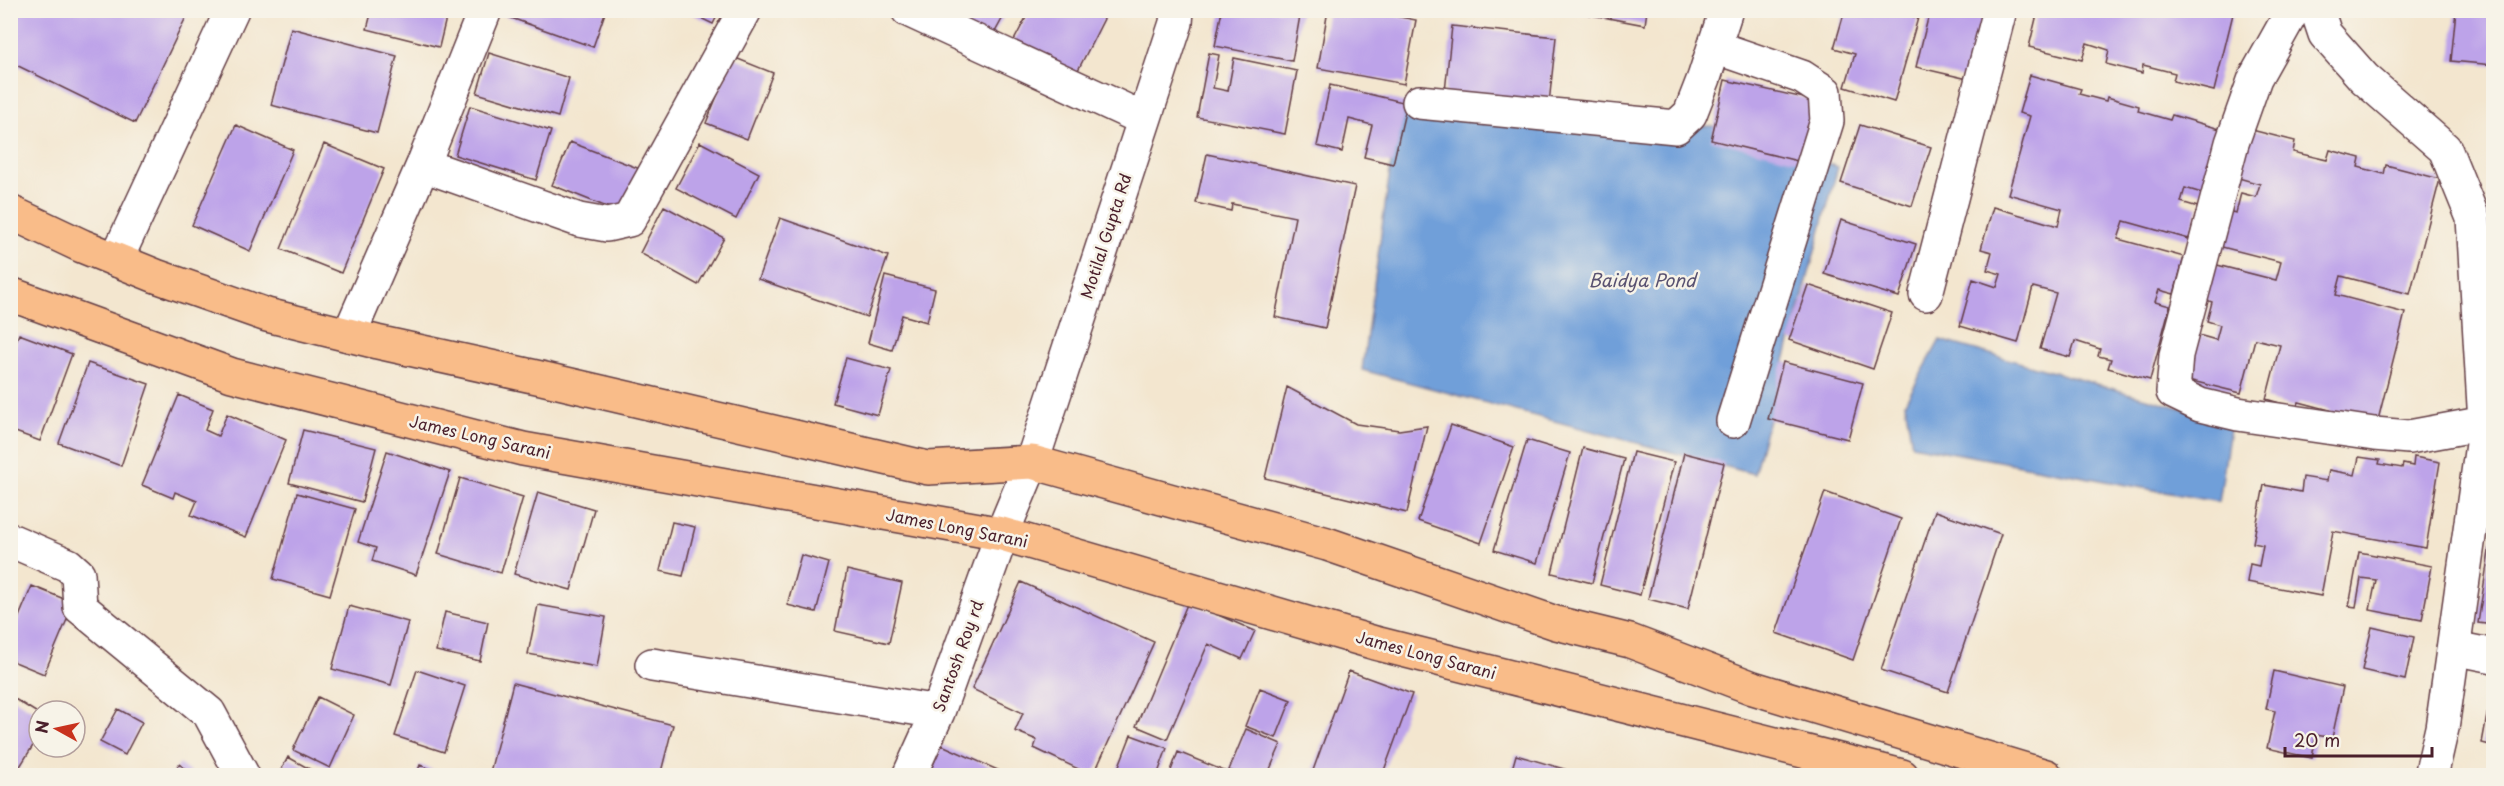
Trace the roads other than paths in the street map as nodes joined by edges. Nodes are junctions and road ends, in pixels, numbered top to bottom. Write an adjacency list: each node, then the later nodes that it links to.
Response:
1 (232, 10): 15 (street)
2 (485, 10): 13 (street)
3 (745, 10): 13 (street)
4 (908, 10): 12 (street)
5 (1177, 10): 12 (street, Motilal Gupta Rd)
6 (1726, 10): 10 (street)
7 (2000, 10): 17 (street)
8 (2293, 10): 20 (street)
9 (2317, 10): 20 (street)
10 (1715, 47): 11 (street); 19 (street)
11 (1419, 102)
12 (1144, 119): 21 (street, Motilal Gupta Rd)
13 (423, 165): 18 (street)
14 (10, 212): 15 (main road)
15 (116, 260): 18 (main road)
16 (10, 294): 22 (main road, James Long Sarani)
17 (1926, 294)
18 (350, 335): 21 (main road)
19 (1733, 421)
20 (2489, 424): 24 (street)
21 (1032, 462): 22 (street, Motilal Gupta Rd); 31 (main road)
22 (1002, 534): 27 (street, Santosh Roy rd); 30 (main road, James Long Sarani)
23 (10, 540): 28 (street)
24 (2454, 648): 25 (street); 32 (street)
25 (2493, 656)
26 (652, 665): 27 (street)
27 (938, 712): 29 (street, Santosh Roy rd)
28 (243, 776)
29 (909, 776)
30 (1902, 776)
31 (2046, 776)
32 (2431, 776)

